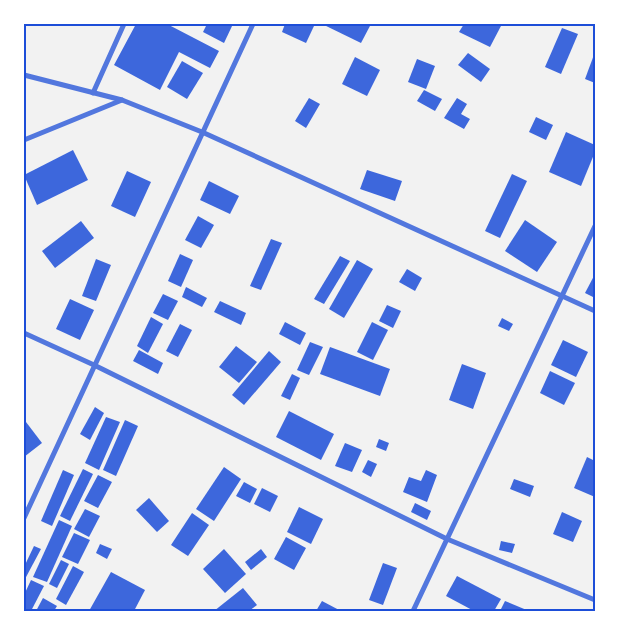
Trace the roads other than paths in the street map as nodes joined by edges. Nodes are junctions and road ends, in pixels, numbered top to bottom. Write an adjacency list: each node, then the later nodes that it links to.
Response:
1 (124, 24): 4 (street)
2 (253, 24): 6 (street)
3 (24, 75): 4 (street)
4 (93, 92): 5 (street)
5 (122, 100): 6 (street); 7 (street)
6 (202, 132): 9 (street); 12 (street)
7 (24, 140)
8 (595, 226): 9 (street)
9 (563, 298): 10 (street); 14 (street)
10 (595, 311)
11 (24, 333): 12 (street)
12 (94, 364): 13 (street); 14 (street)
13 (24, 518)
14 (447, 539): 15 (street); 16 (street)
15 (595, 600)
16 (413, 611)

